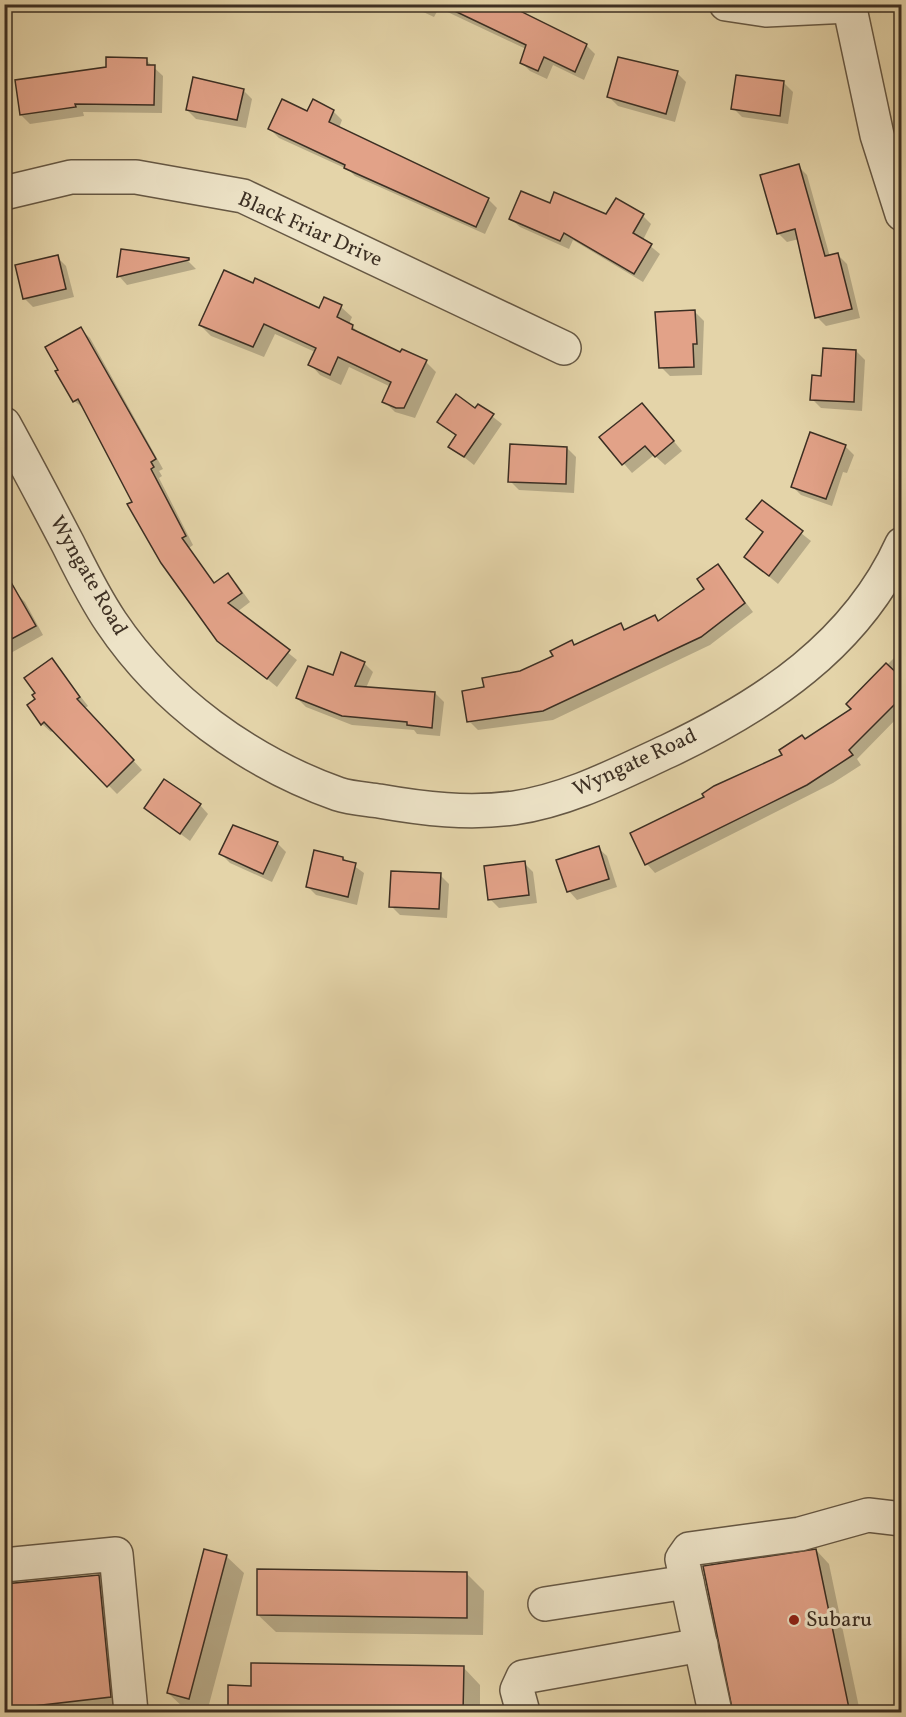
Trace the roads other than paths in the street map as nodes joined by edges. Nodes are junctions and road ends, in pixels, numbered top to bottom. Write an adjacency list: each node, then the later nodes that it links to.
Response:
1 (726, 4): 2 (street)
2 (849, 5): 4 (street)
3 (4, 193): 5 (street, Black Friar Drive)
4 (902, 214)
5 (564, 348)
6 (4, 424): 7 (street, Wyngate Road)
7 (902, 544)
8 (902, 1519): 10 (street)
9 (4, 1565): 13 (street)
10 (687, 1582): 11 (street); 12 (street)
11 (545, 1604)
12 (701, 1645): 14 (street); 15 (street)
13 (131, 1713)
14 (523, 1713)
15 (715, 1713)

